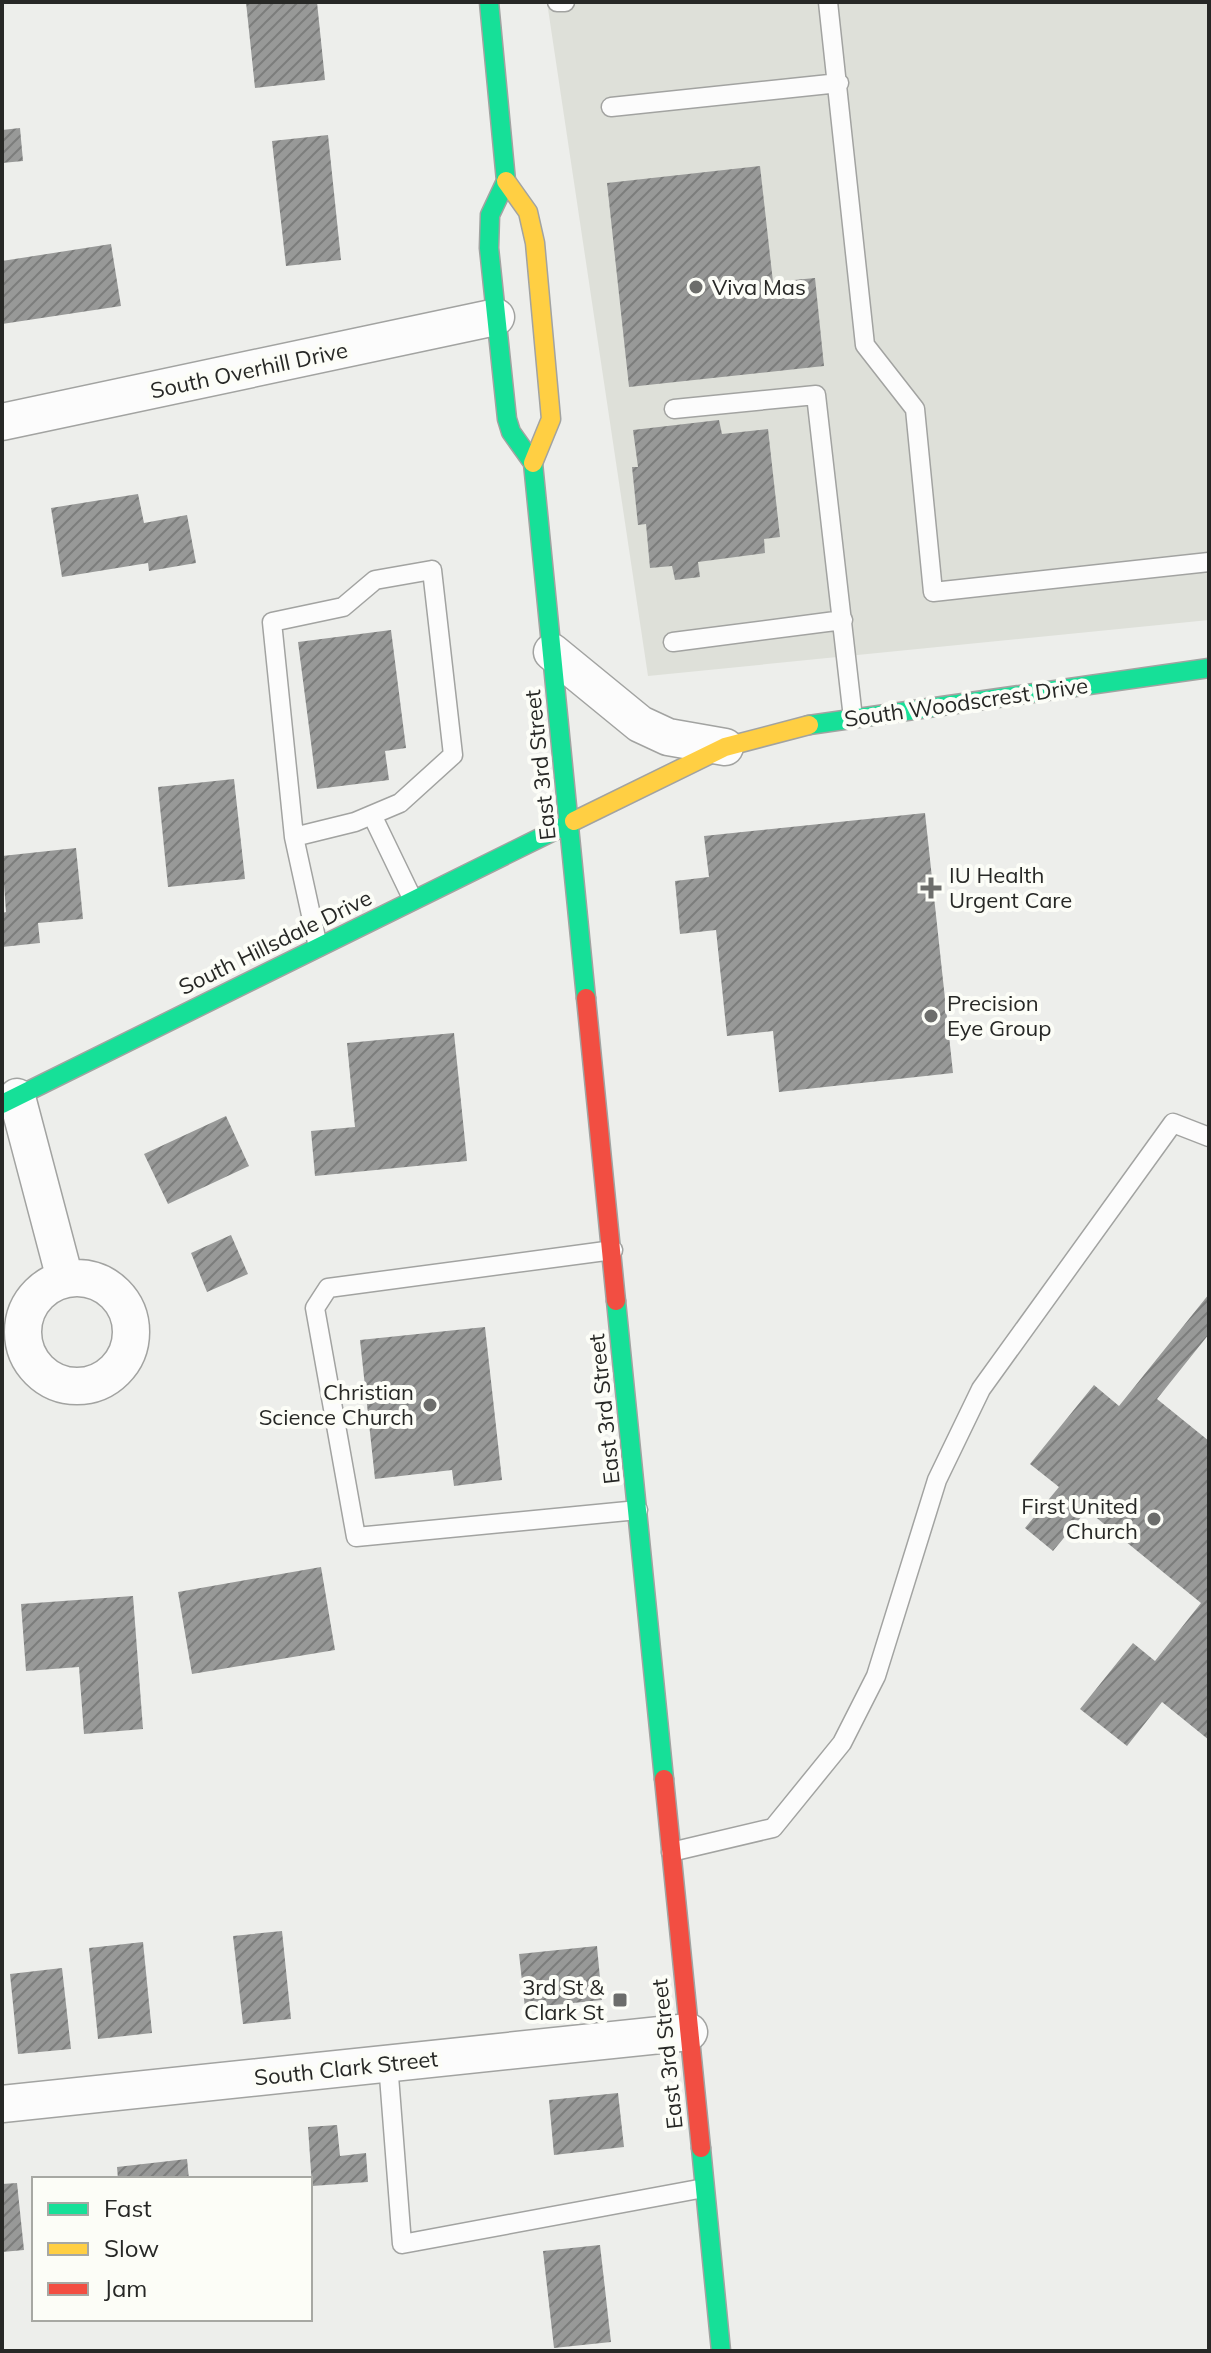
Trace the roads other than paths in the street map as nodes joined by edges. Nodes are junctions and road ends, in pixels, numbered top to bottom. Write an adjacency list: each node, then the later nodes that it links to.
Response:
1 (489, 2): 7 (main road, East 3rd Street)
2 (557, 2): 3 (lane)
3 (565, 2)
4 (828, 2): 5 (lane)
5 (839, 83): 6 (lane); 12 (lane)
6 (611, 107)
7 (506, 181): 8 (main road, East 3rd Street); 11 (main road, East 3rd Street)
8 (496, 317): 10 (street, South Overhill Drive); 11 (main road, East 3rd Street)
9 (674, 409): 13 (lane)
10 (2, 422)
11 (533, 463): 15 (main road, East 3rd Street)
12 (1209, 562)
13 (843, 620): 14 (lane); 17 (lane)
14 (673, 642)
15 (552, 652): 18 (street, South Woodscrest Drive); 20 (main road, East 3rd Street)
16 (1209, 668): 17 (main road, South Woodscrest Drive)
17 (853, 718): 18 (main road, South Woodscrest Drive)
18 (725, 747): 20 (main road, South Woodscrest Drive)
19 (372, 815): 21 (lane); 21 (lane); 22 (lane)
20 (570, 822): 22 (main road, South Hillsdale Drive); 26 (main road, East 3rd Street)
21 (294, 837): 23 (lane)
22 (413, 900): 23 (main road, South Hillsdale Drive)
23 (318, 947): 24 (main road, South Hillsdale Drive)
24 (9, 1101): 27 (street)
25 (1209, 1137): 29 (lane)
26 (613, 1250): 28 (main road, East 3rd Street); 28 (lane)
27 (65, 1279)
28 (638, 1510): 29 (main road, East 3rd Street)
29 (671, 1852): 30 (main road, East 3rd Street)
30 (689, 2032): 31 (street, South Clark Street); 33 (main road, East 3rd Street)
31 (388, 2063): 32 (street, South Clark Street); 33 (lane)
32 (2, 2104)
33 (704, 2188): 34 (main road, East 3rd Street)
34 (721, 2351)

